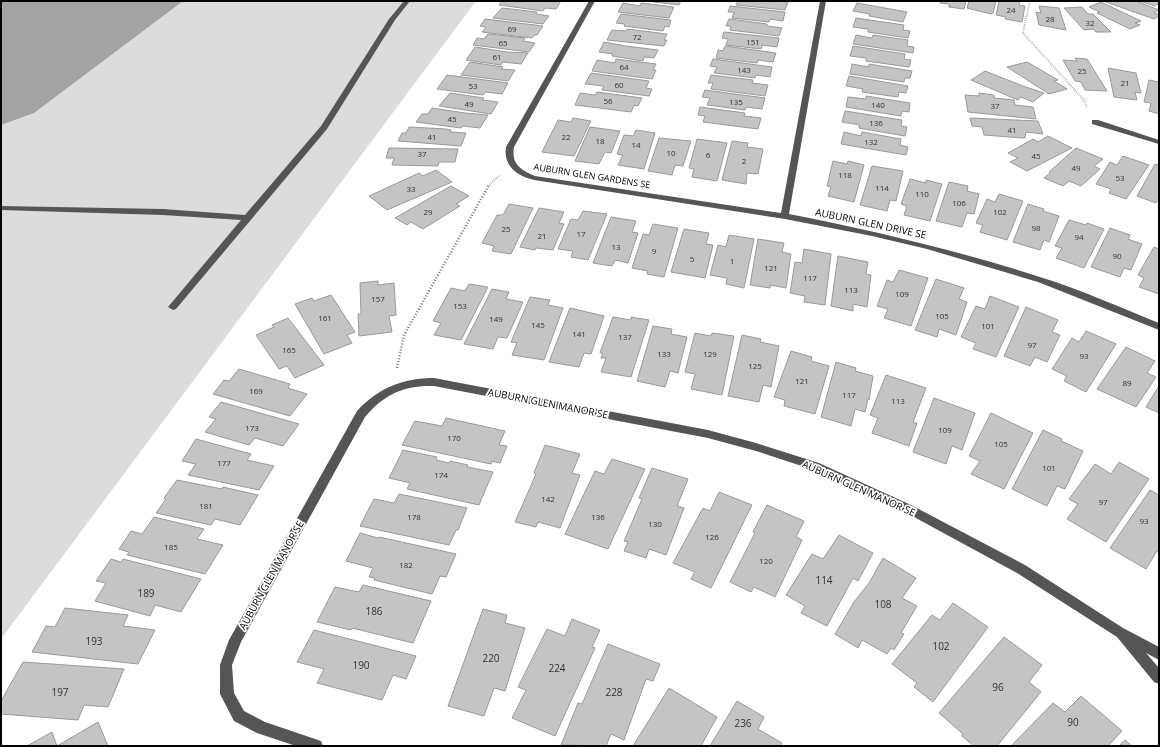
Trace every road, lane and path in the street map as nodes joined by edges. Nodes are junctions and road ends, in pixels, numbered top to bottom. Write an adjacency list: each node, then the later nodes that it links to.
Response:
1 (407, 1): 10 (street)
2 (592, 1): 7 (street)
3 (824, 1): 9 (street)
4 (1030, 1): 5 (path)
5 (1095, 122): 6 (street)
6 (1159, 142)
7 (512, 164): 9 (street, AUBURN GLEN GARDENS SE); 13 (path)
8 (1, 208): 10 (street)
9 (785, 216): 12 (street, AUBURN GLEN DRIVE SE)
10 (247, 218): 11 (street)
11 (173, 307)
12 (1159, 327)
13 (393, 388): 14 (street, AUBURN GLEN MANOR SE); 17 (street, AUBURN GLEN MANOR SE)
14 (1119, 632): 15 (street, AUBURN GLEN MANOR SE); 16 (street, AUBURN GLEN MANOR SE)
15 (1159, 654)
16 (1159, 678)
17 (316, 746)

